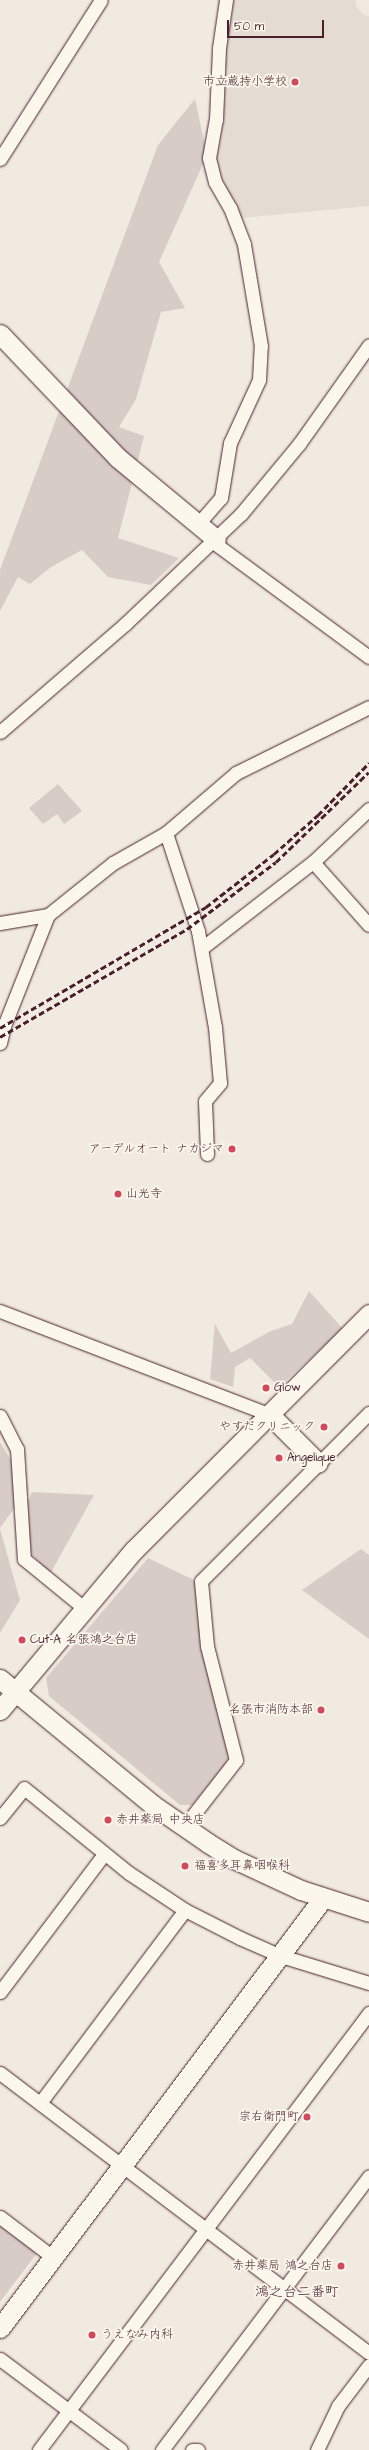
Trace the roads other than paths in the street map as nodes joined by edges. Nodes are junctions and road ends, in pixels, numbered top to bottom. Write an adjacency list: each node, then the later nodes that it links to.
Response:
1 (102, 0): 3 (street)
2 (226, 0): 6 (street)
3 (0, 159)
4 (0, 334): 6 (street)
5 (369, 345): 7 (street)
6 (198, 524): 7 (street)
7 (214, 541): 8 (street); 10 (street)
8 (369, 657)
9 (369, 707): 12 (street)
10 (0, 732)
11 (369, 809): 13 (street)
12 (166, 833): 14 (street); 17 (street)
13 (313, 862): 16 (street); 17 (street)
14 (48, 915): 15 (street); 18 (street)
15 (0, 923)
16 (369, 925)
17 (202, 948): 19 (street)
18 (0, 1043)
19 (207, 1154)
20 (0, 1311): 23 (street)
21 (369, 1314): 23 (street)
22 (369, 1413): 25 (street)
23 (269, 1414): 25 (street); 26 (street)
24 (0, 1416): 26 (street)
25 (318, 1463): 31 (street)
26 (84, 1608): 28 (street)
27 (0, 1679): 28 (street)
28 (14, 1692): 29 (street); 31 (street)
29 (0, 1710)
30 (0, 1818): 32 (street)
31 (183, 1828): 33 (street)
32 (104, 1854): 34 (street); 38 (street)
33 (323, 1898): 35 (street); 36 (street)
34 (185, 1910): 36 (street); 41 (street)
35 (369, 1912)
36 (281, 1956): 37 (street); 42 (street)
37 (369, 1983)
38 (0, 1992)
39 (369, 2013): 45 (street)
40 (0, 2074): 41 (street)
41 (40, 2103): 42 (street)
42 (122, 2165): 45 (street); 46 (street)
43 (369, 2176): 47 (street)
44 (0, 2217): 46 (street)
45 (206, 2229): 47 (street); 52 (street)
46 (54, 2258): 48 (street)
47 (284, 2288): 49 (street); 55 (street)
48 (0, 2328)
49 (369, 2353)
50 (0, 2359): 52 (street)
51 (369, 2365): 58 (street)
52 (68, 2410): 53 (street); 54 (street)
53 (39, 2450)
54 (121, 2450)
55 (162, 2450)
56 (192, 2450): 57 (street)
57 (198, 2450)
58 (317, 2450)

